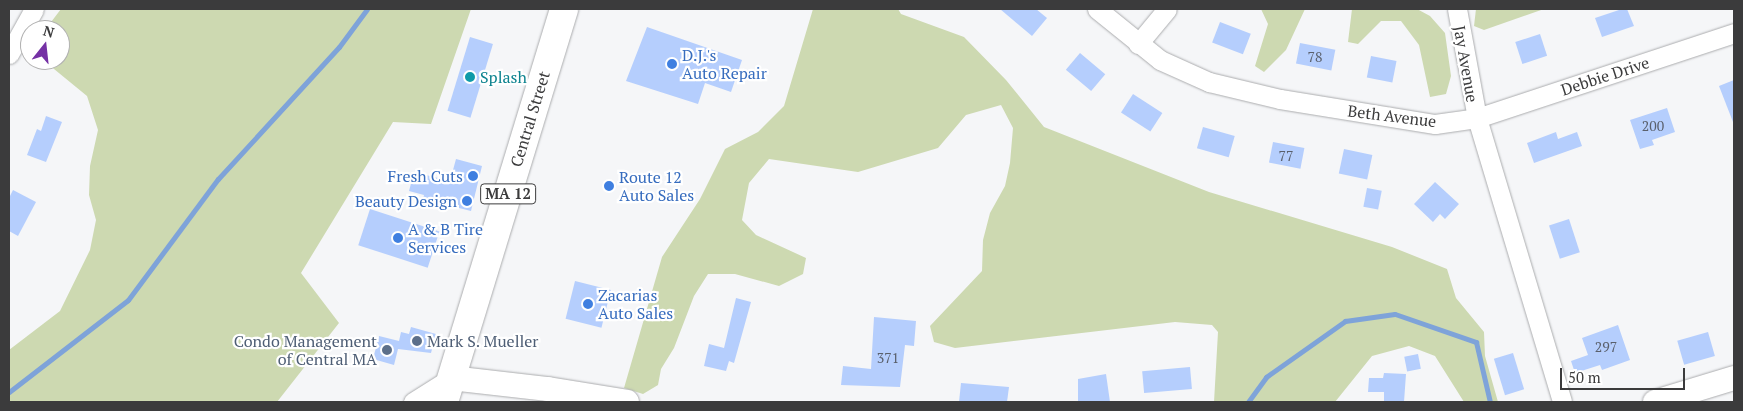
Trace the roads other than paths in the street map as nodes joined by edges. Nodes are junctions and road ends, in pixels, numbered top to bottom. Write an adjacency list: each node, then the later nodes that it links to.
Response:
1 (34, 9): 8 (street)
2 (564, 9): 11 (main road, Central Street / MA 12)
3 (1096, 9): 7 (street, Beth Avenue)
4 (1167, 9): 7 (street)
5 (1457, 9): 9 (street, Jay Avenue)
6 (1734, 34): 9 (street, Debbie Drive)
7 (1138, 44): 9 (street, Beth Avenue)
8 (9, 54)
9 (1477, 118): 14 (street)
10 (1734, 378): 15 (street)
11 (447, 390): 12 (street); 13 (street)
12 (413, 402)
13 (627, 402)
14 (1562, 402)
15 (1655, 402)

